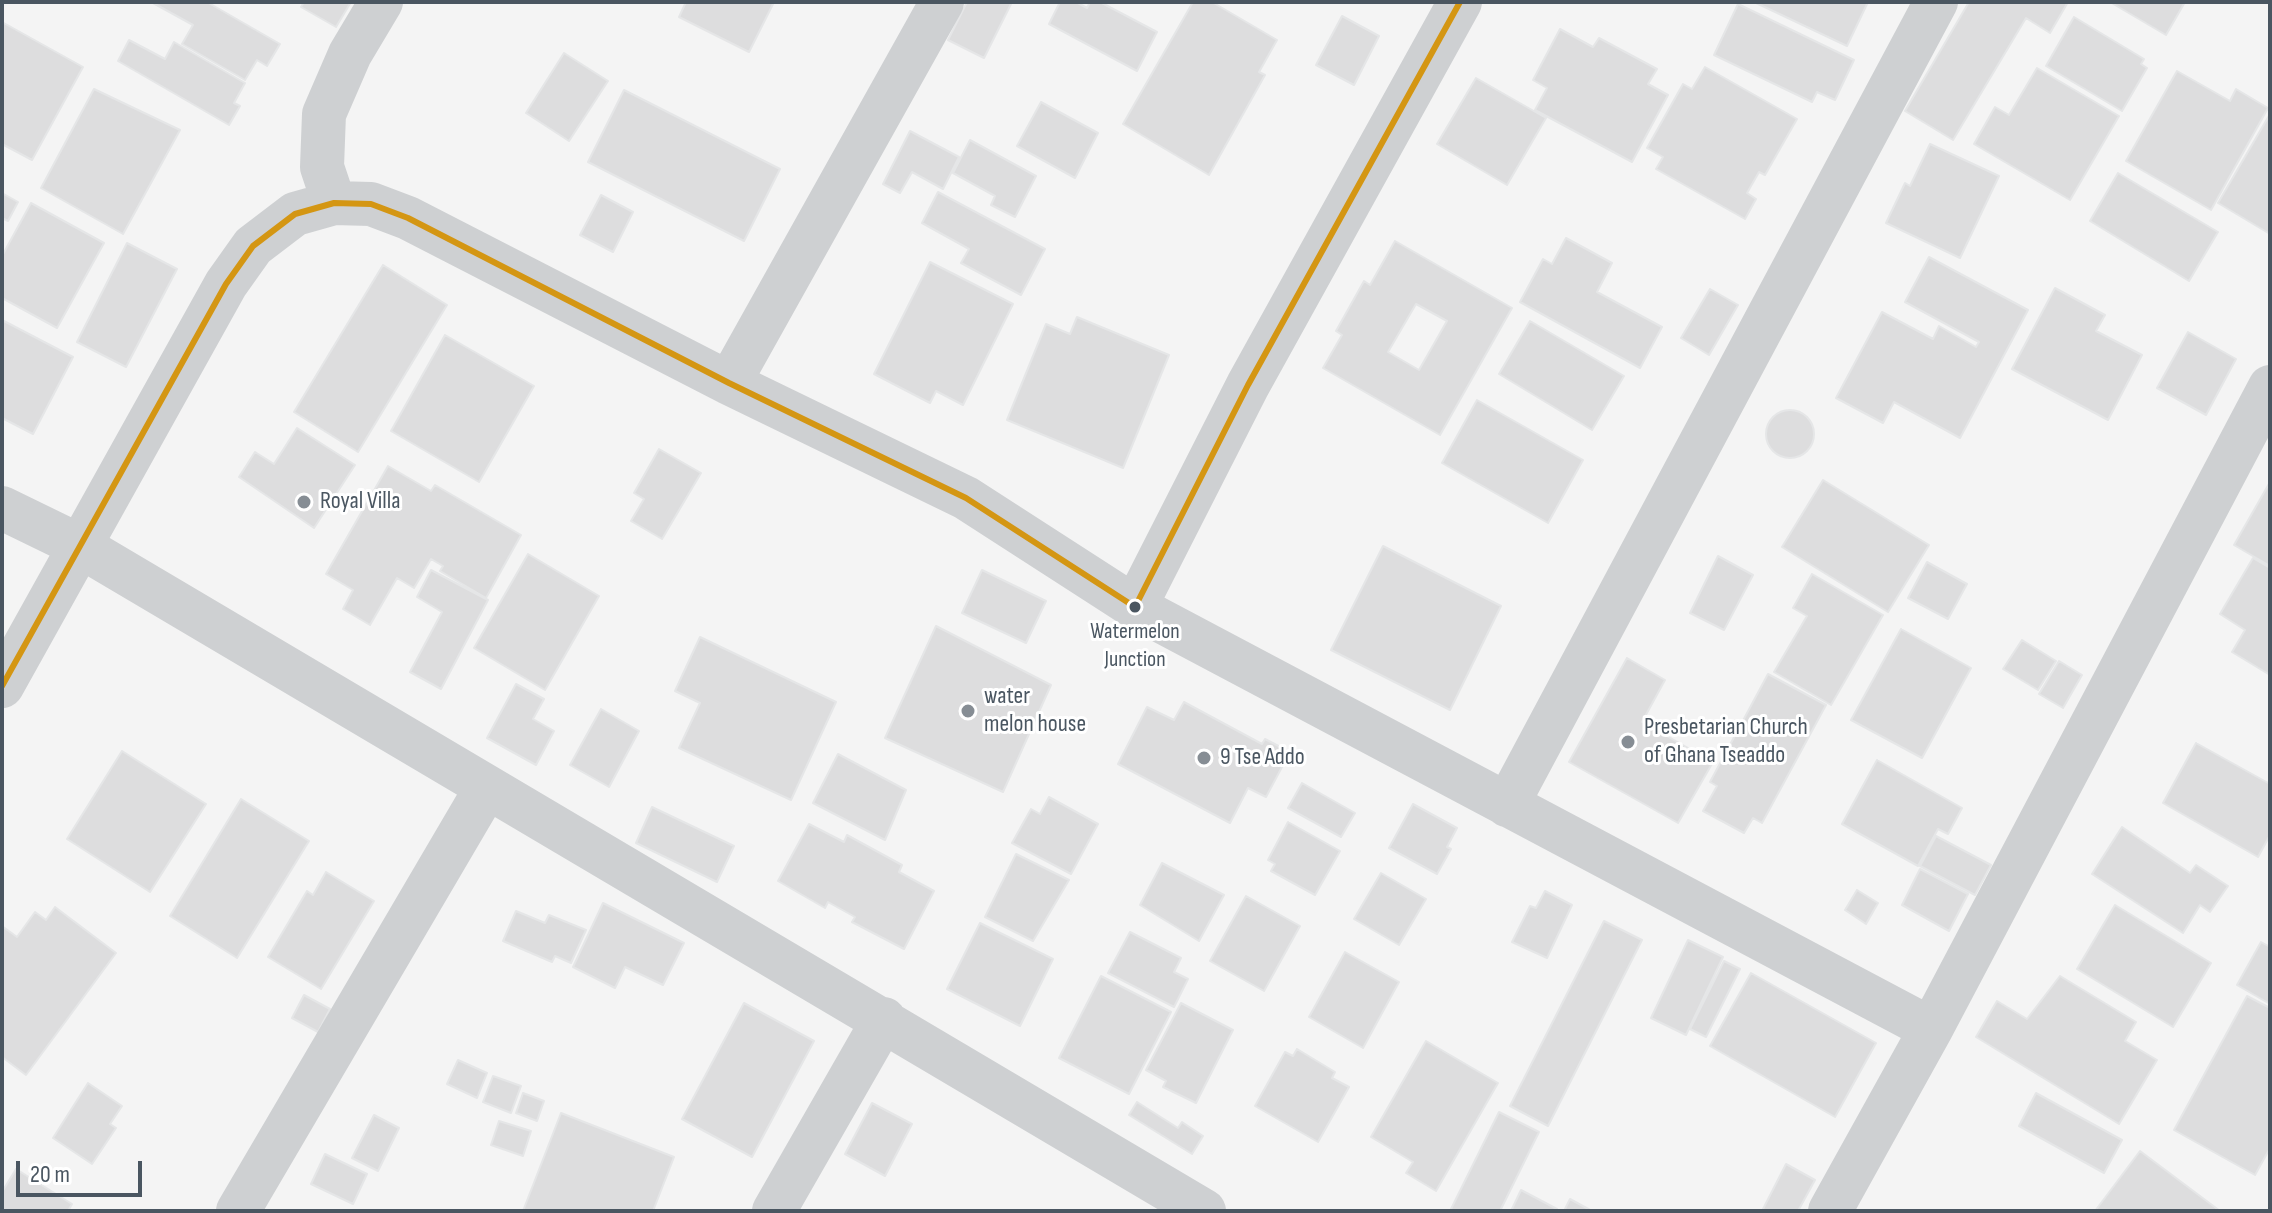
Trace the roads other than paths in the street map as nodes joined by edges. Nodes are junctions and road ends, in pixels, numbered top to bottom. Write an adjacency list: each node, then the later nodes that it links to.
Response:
1 (381, 2): 5 (street)
2 (942, 2): 6 (street)
3 (1460, 2): 10 (street)
4 (1936, 2): 13 (street)
5 (334, 203): 6 (street); 9 (street)
6 (729, 383): 10 (street)
7 (2270, 387): 15 (street)
8 (2, 508): 9 (street)
9 (80, 546): 11 (street); 12 (street)
10 (1135, 607): 13 (street)
11 (2, 686)
12 (487, 787): 14 (street); 16 (street)
13 (1507, 805): 15 (street)
14 (884, 1019): 17 (street); 18 (street)
15 (1931, 1029): 19 (street)
16 (238, 1211)
17 (774, 1211)
18 (1204, 1211)
19 (1830, 1211)

